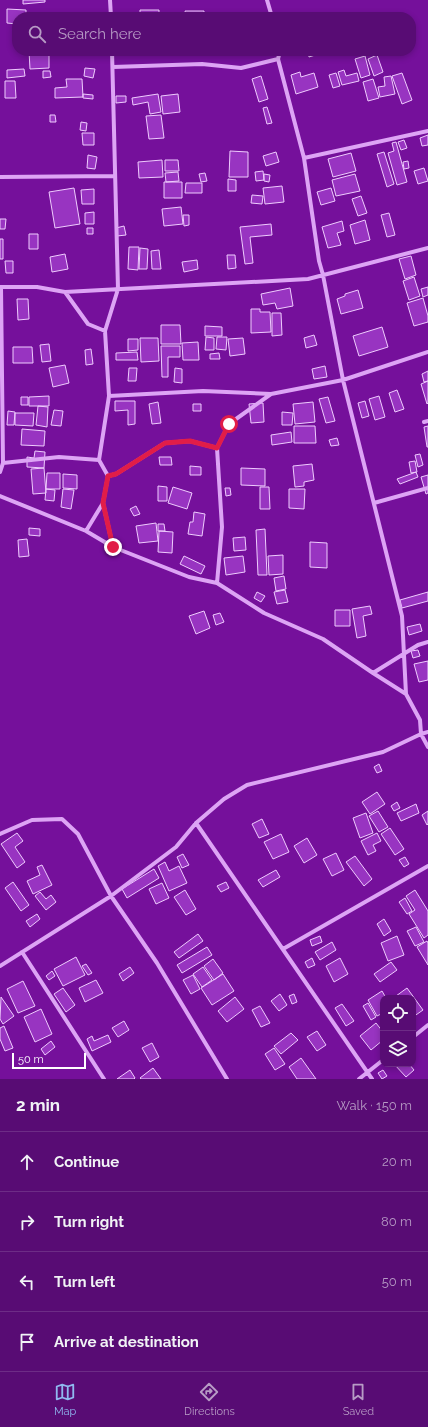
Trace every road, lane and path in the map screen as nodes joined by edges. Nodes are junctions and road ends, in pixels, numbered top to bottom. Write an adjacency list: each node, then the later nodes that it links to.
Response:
1 (110, 0): 3 (street)
2 (268, 0): 4 (street)
3 (111, 12)
4 (271, 12)
5 (112, 56): 8 (street)
6 (279, 56): 7 (street)
7 (278, 59): 8 (street); 10 (street)
8 (113, 66): 11 (street)
9 (428, 131): 10 (street)
10 (304, 158): 14 (street)
11 (115, 176): 12 (street); 16 (street)
12 (0, 177)
13 (428, 248): 14 (street)
14 (323, 276): 16 (street); 20 (street)
15 (0, 287): 17 (street); 25 (street)
16 (118, 289): 17 (street); 18 (street)
17 (65, 292): 18 (street)
18 (105, 331): 22 (street)
19 (428, 352): 20 (street)
20 (343, 380): 21 (street); 31 (street)
21 (271, 394): 22 (street); 23 (street)
22 (109, 396): 24 (street)
23 (217, 448): 27 (street); 34 (street)
24 (99, 460): 25 (street); 27 (street)
25 (3, 463): 26 (street)
26 (0, 472)
27 (108, 476): 30 (street)
28 (428, 488): 31 (street)
29 (0, 496): 32 (street)
30 (103, 503): 32 (street); 33 (street)
31 (374, 503): 36 (street)
32 (86, 531): 33 (street)
33 (113, 547): 34 (street)
34 (217, 583): 37 (street)
35 (428, 642): 36 (street)
36 (403, 655): 37 (street); 38 (street)
37 (373, 673): 38 (street)
38 (406, 694): 40 (street)
39 (428, 732): 40 (street)
40 (421, 734): 41 (street); 42 (street)
41 (428, 747)
42 (196, 823): 45 (street); 46 (street)
43 (0, 834): 45 (street)
44 (428, 866): 46 (street)
45 (111, 896): 47 (street); 54 (street)
46 (283, 950): 52 (street)
47 (22, 952): 48 (street); 53 (street)
48 (0, 966)
49 (428, 1025): 50 (street)
50 (416, 1035)
51 (380, 1062): 52 (street)
52 (368, 1072): 55 (street); 56 (street)
53 (104, 1079)
54 (227, 1079)
55 (359, 1079)
56 (372, 1079)

